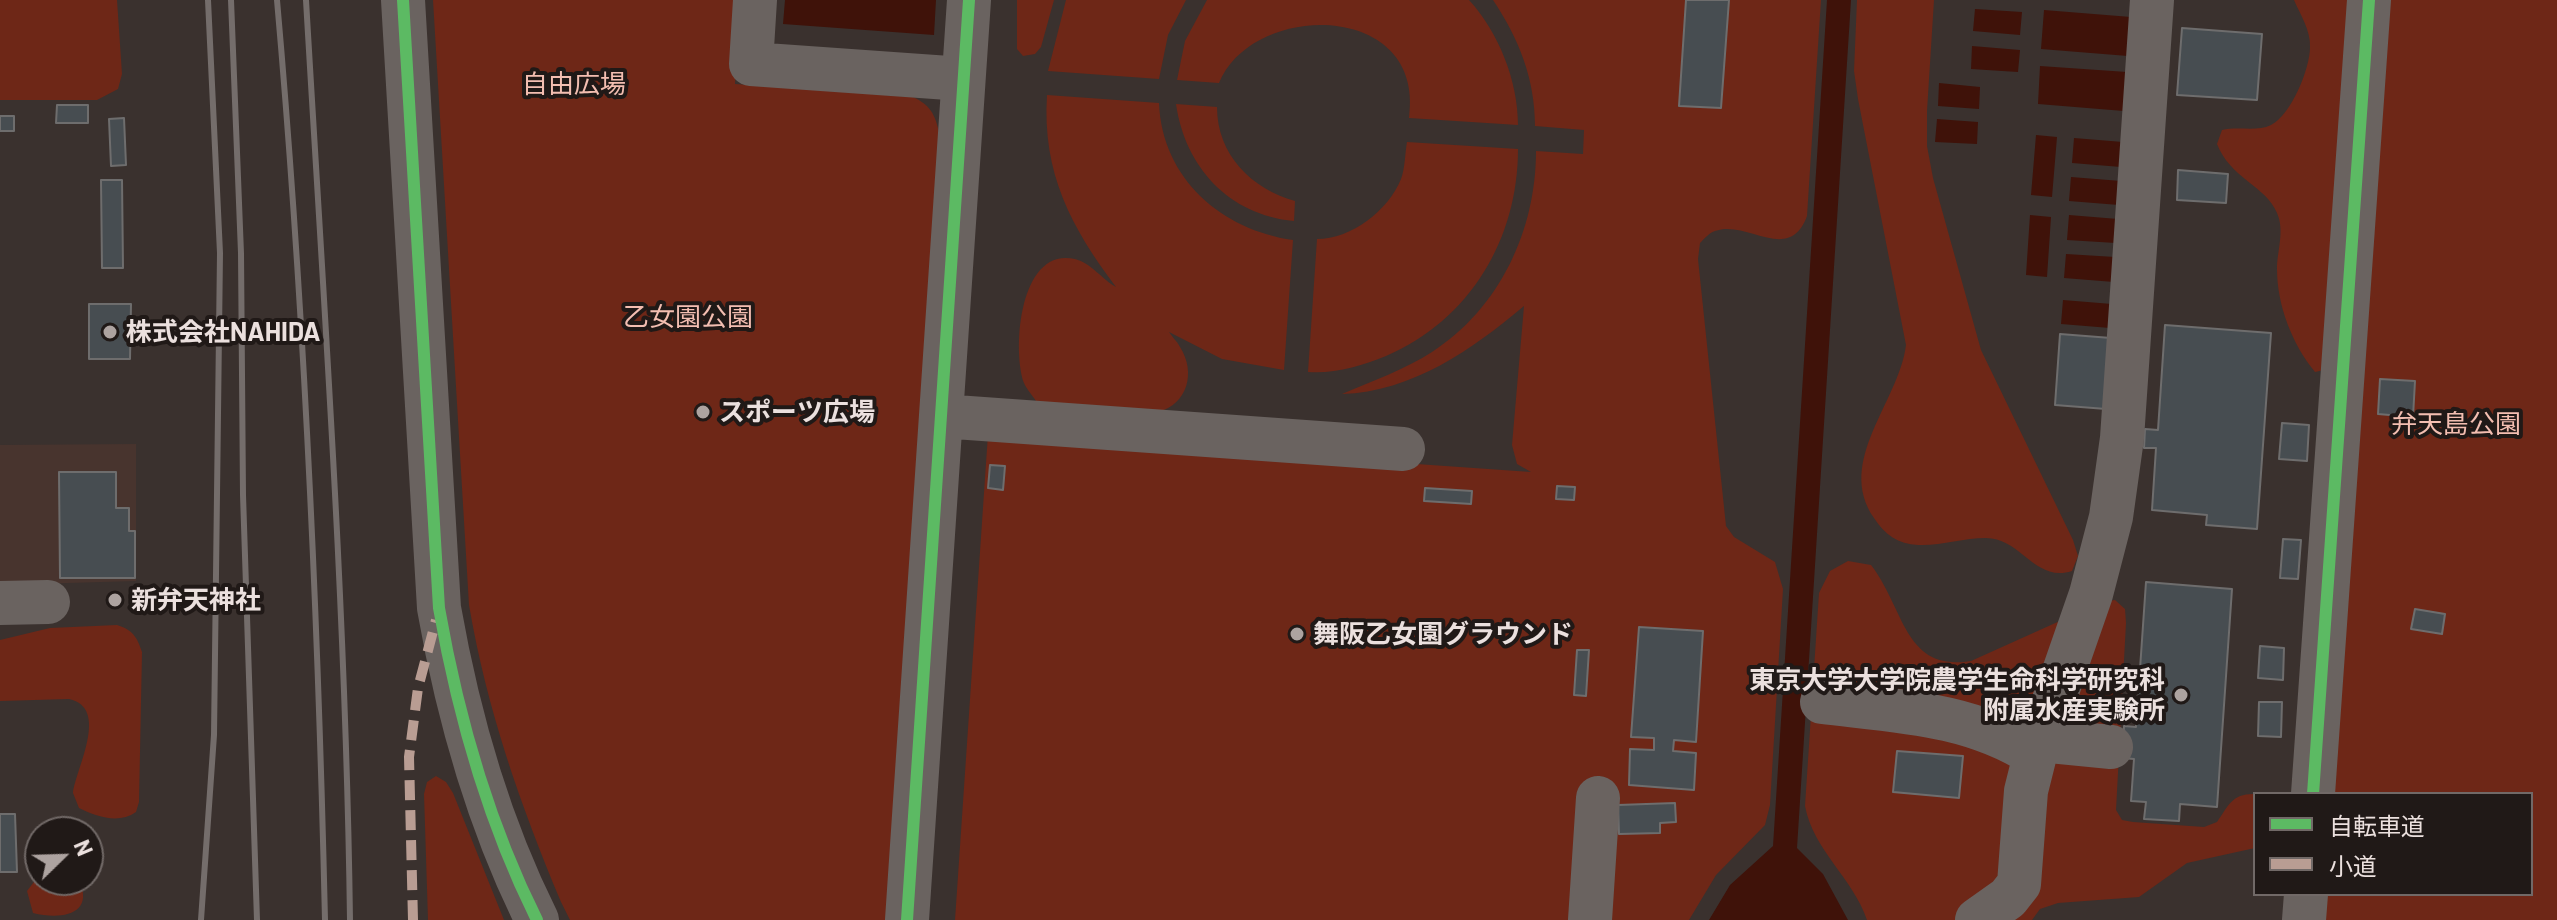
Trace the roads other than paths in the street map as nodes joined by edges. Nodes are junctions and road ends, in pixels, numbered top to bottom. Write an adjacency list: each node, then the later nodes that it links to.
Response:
1 (403, 0): 17 (street)
2 (755, 0): 6 (street)
3 (969, 0): 6 (street)
4 (2152, 0): 12 (street)
5 (2369, 0): 14 (street)
6 (963, 79): 7 (street)
7 (941, 416): 8 (street); 18 (street)
8 (1403, 449)
9 (48, 602): 10 (street)
10 (0, 603)
11 (1822, 702): 12 (street)
12 (2038, 747): 13 (street); 20 (street)
13 (2111, 747)
14 (2313, 792)
15 (1598, 798): 19 (street)
16 (2306, 896): 21 (street)
17 (537, 920)
18 (907, 920)
19 (1590, 920)
20 (1977, 920)
21 (2304, 920)

